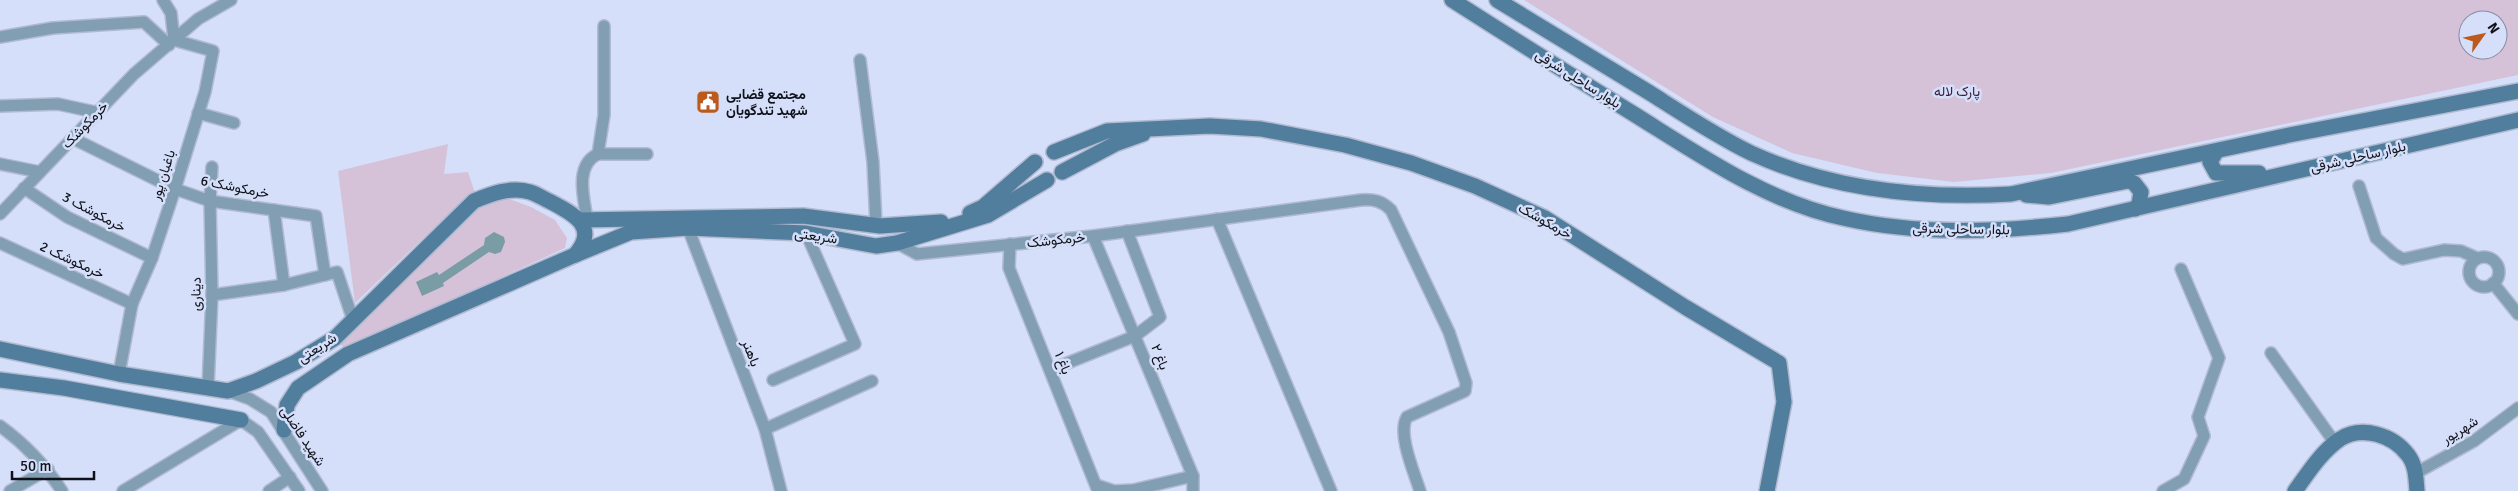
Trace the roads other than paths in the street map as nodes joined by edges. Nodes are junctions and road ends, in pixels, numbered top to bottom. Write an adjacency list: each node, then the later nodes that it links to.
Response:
1 (163, 0): 7 (street)
2 (231, 0): 7 (street, خرمکوشک)
3 (1452, 0): 33 (main road, بلوار ساحلی شرقی)
4 (1498, 0): 31 (main road, بلوار ساحلی شرقی)
5 (604, 26): 19 (street)
6 (0, 37): 7 (street)
7 (171, 42): 11 (street, خرمکوشک); 12 (street, باغبان پور)
8 (860, 60): 39 (street)
9 (2518, 91): 18 (main road, بلوار ساحلی شرقی)
10 (0, 106): 11 (street)
11 (96, 112): 16 (street, خرمکوشک)
12 (198, 113): 14 (street); 30 (street, باغبان پور)
13 (2518, 120): 26 (main road, بلوار ساحلی شرقی)
14 (234, 123)
15 (1159, 129): 17 (main road); 25 (main road); 93 (main road, خرمکوشک)
16 (72, 138): 24 (street, خرمکوشک); 30 (street, خرمکوشک 6)
17 (1054, 152): 21 (main road); 25 (main road)
18 (2216, 152): 26 (main road); 31 (main road, بلوار ساحلی شرقی)
19 (598, 154): 20 (street); 38 (street)
20 (647, 154)
21 (1035, 162): 27 (main road); 40 (main road, شریعتی)
22 (0, 164): 24 (street)
23 (212, 168): 32 (street, دیناری)
24 (40, 172): 29 (street, خرمکوشک)
25 (1062, 172): 27 (main road)
26 (2287, 173): 33 (main road, بلوار ساحلی شرقی)
27 (1047, 180): 40 (main road, شریعتی)
28 (2359, 186): 51 (street)
29 (24, 188): 35 (street, خرمکوشک); 50 (street, خرمکوشک 3)
30 (175, 189): 32 (street, خرمکوشک 6); 50 (street, باغبان پور)
31 (2012, 194): 33 (main road)
32 (210, 201): 34 (street, خرمکوشک 6); 56 (street, دیناری)
33 (2135, 208)
34 (274, 210): 53 (street, خرمکوشک 6); 55 (street)
35 (0, 214)
36 (803, 216): 38 (main road, شریعتی); 39 (main road, شریعتی); 43 (main road)
37 (1217, 219): 42 (street, خرمکوشک); 91 (street); 92 (street, خرمکوشک)
38 (583, 220): 49 (main road); 59 (main road, شریعتی)
39 (876, 225): 40 (main road, شریعتی); 47 (main road)
40 (935, 227): 46 (main road, شریعتی)
41 (688, 228): 43 (main road, شریعتی); 49 (main road, شریعتی); 74 (street, باهنر)
42 (1127, 231): 44 (street, خرمکوشک); 60 (street)
43 (806, 233): 47 (main road, شریعتی); 66 (street)
44 (1093, 236): 48 (street, خرمکوشک); 60 (street, باغ ۲)
45 (0, 243): 57 (street, خرمکوشک 2)
46 (898, 243): 47 (main road, شریعتی); 48 (street, خرمکوشک)
47 (873, 244)
48 (1010, 244): 63 (street, باغ ۱)
49 (575, 255): 75 (main road, شریعتی)
50 (152, 258): 57 (street, باغبان پور)
51 (2478, 258): 54 (street); 54 (street)
52 (2181, 268): 94 (street)
53 (325, 275): 55 (street); 59 (street)
54 (2493, 283): 58 (street)
55 (284, 285): 56 (street)
56 (212, 295): 68 (street, دیناری)
57 (132, 304): 64 (street, باغبان پور)
58 (2518, 314)
59 (353, 320): 69 (main road, شریعتی)
60 (1135, 336): 63 (street); 80 (street, باغ ۲)
61 (0, 349): 64 (main road)
62 (2271, 354): 77 (street)
63 (1050, 370): 82 (street, باغ ۱)
64 (119, 374): 68 (main road)
65 (0, 380): 71 (main road)
66 (773, 380)
67 (872, 381): 74 (street)
68 (208, 387): 69 (main road)
69 (228, 391): 75 (street, شهید فاضلی)
70 (2518, 408): 79 (street, شهریور)
71 (203, 412): 72 (main road); 76 (street)
72 (242, 420): 76 (street); 81 (street)
73 (0, 426): 78 (street)
74 (765, 429): 89 (street, باهنر)
75 (284, 430): 88 (street, شهید فاضلی)
76 (210, 437): 85 (street)
77 (2335, 444): 79 (main road); 95 (main road)
78 (48, 469): 83 (street); 84 (street)
79 (2416, 473): 96 (main road)
80 (1192, 476): 82 (street); 90 (street, باغ ۲)
81 (290, 477): 86 (street); 87 (street)
82 (1097, 488)
83 (10, 491)
84 (62, 491)
85 (123, 491)
86 (269, 491)
87 (299, 491)
88 (322, 491)
89 (781, 491)
90 (1193, 491)
91 (1331, 491)
92 (1420, 491)
93 (1767, 491)
94 (2163, 491)
95 (2295, 491)
96 (2417, 491)

